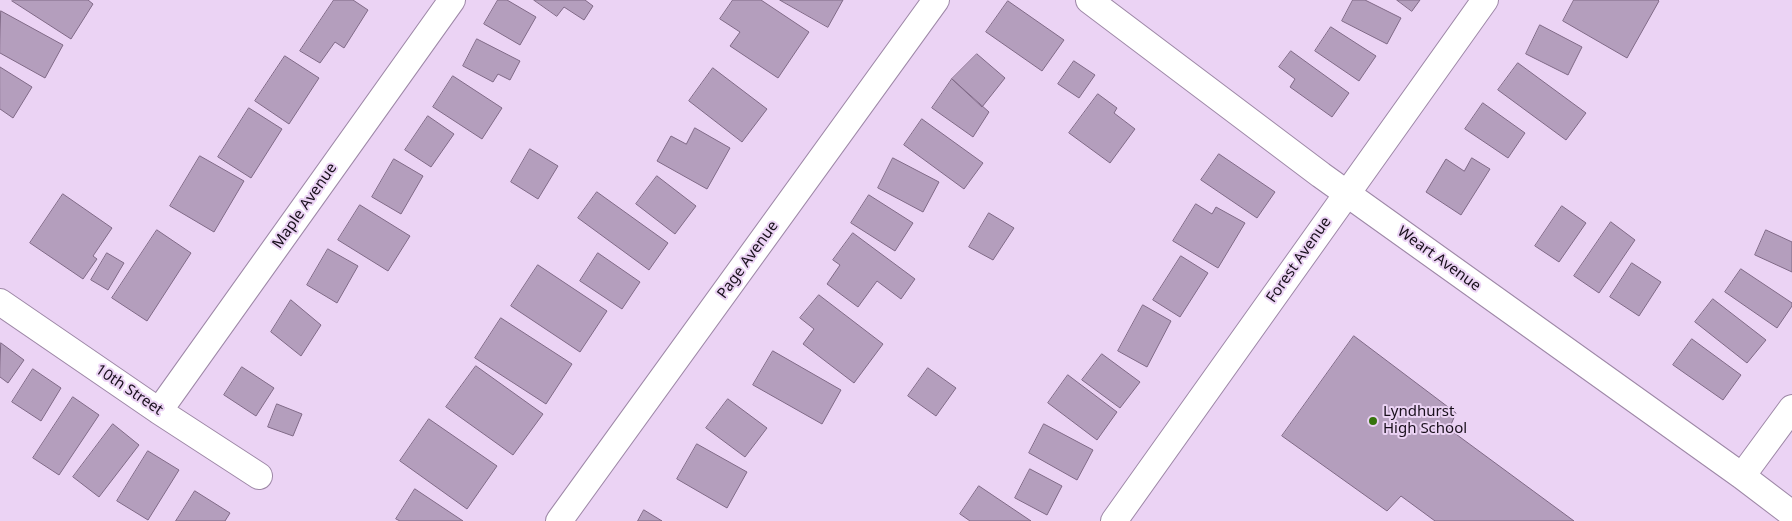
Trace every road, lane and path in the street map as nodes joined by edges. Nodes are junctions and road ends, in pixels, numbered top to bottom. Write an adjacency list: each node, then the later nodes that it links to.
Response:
1 (452, 0): 8 (street, Maple Avenue)
2 (936, 0): 12 (street, Page Avenue)
3 (1089, 0): 5 (street, Weart Avenue)
4 (1485, 0): 5 (street, Forest Avenue)
5 (1347, 193): 10 (street, Weart Avenue); 13 (street, Forest Avenue)
6 (0, 302): 8 (street, 10th Street)
7 (1792, 408): 10 (street)
8 (159, 411): 9 (street, 10th Street)
9 (259, 476)
10 (1742, 476): 11 (street, Weart Avenue)
11 (1792, 514)
12 (559, 521)
13 (1114, 521)

